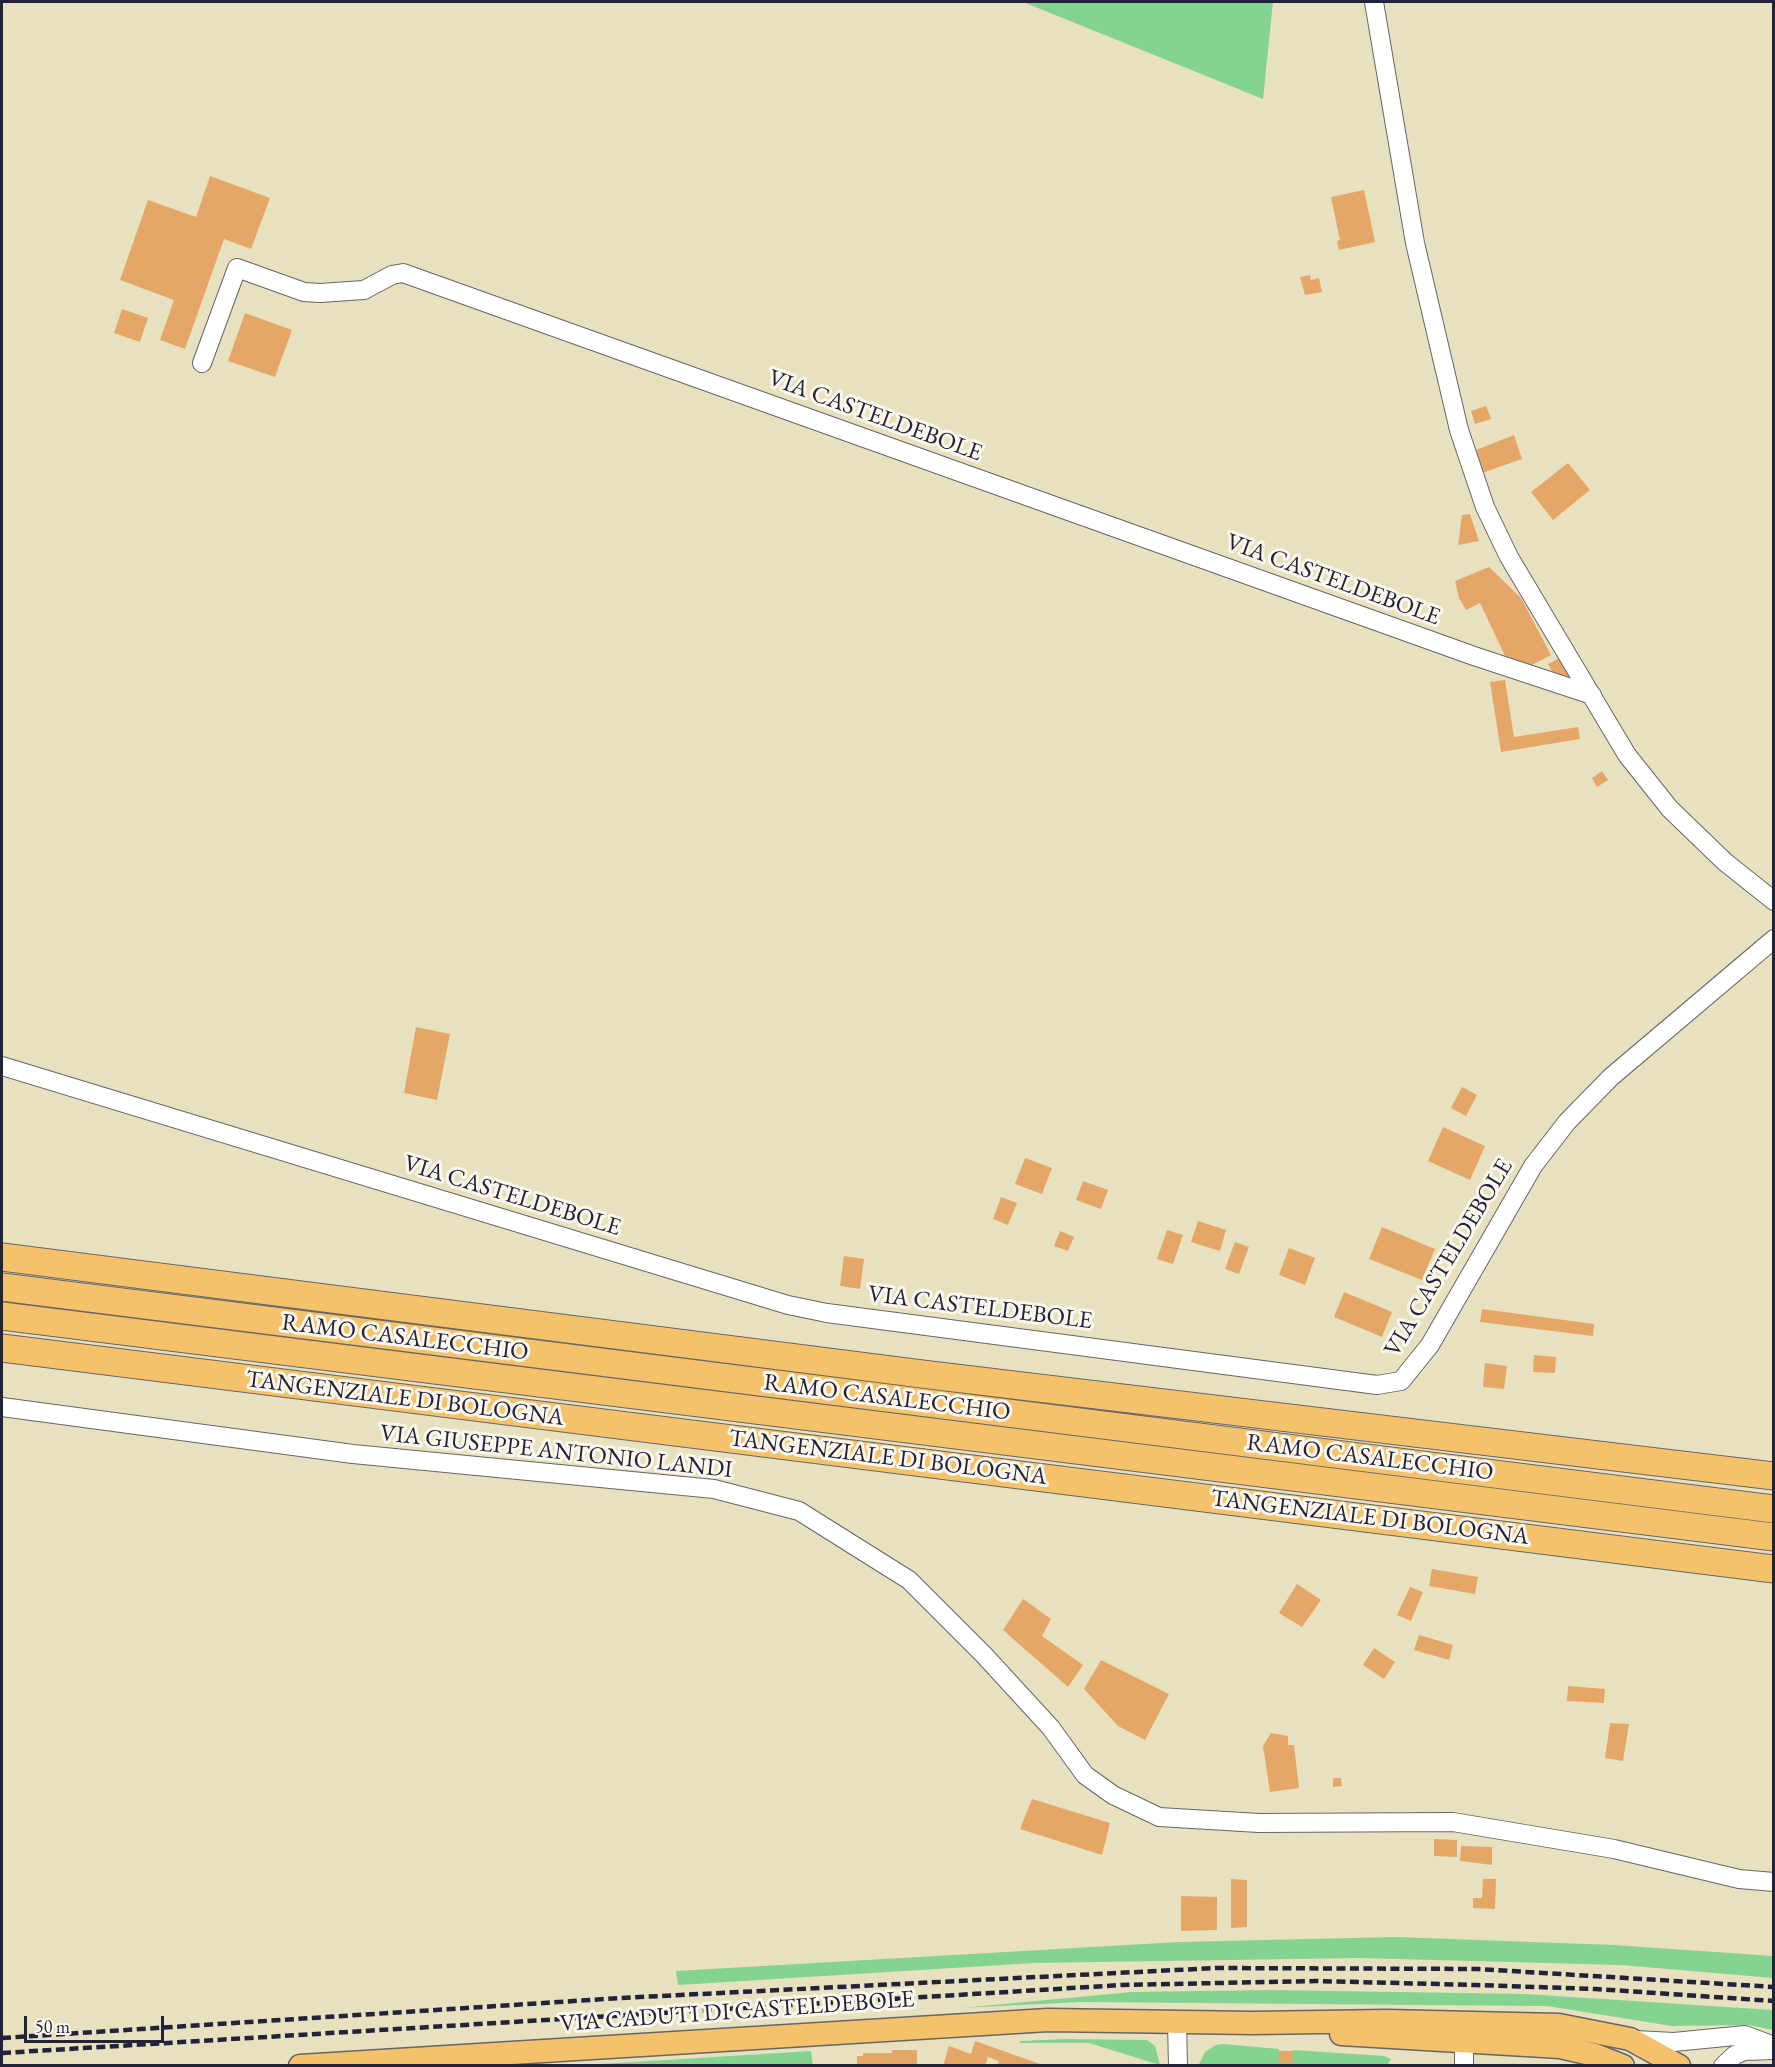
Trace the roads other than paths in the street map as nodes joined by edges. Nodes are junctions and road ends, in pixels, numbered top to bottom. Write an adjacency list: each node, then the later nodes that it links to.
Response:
1 (1374, 2): 3 (street)
2 (202, 363): 3 (street, VIA CASTELDEBOLE)
3 (1592, 695): 4 (street)
4 (1772, 902)
5 (1773, 939): 6 (street, VIA CASTELDEBOLE)
6 (2, 1066)
7 (2, 1257): 12 (highway)
8 (2, 1287): 13 (highway, RAMO CASALECCHIO)
9 (2, 1316): 14 (highway, RAMO CASALECCHIO)
10 (2, 1348): 15 (highway, TANGENZIALE DI BOLOGNA)
11 (2, 1407): 16 (street, VIA GIUSEPPE ANTONIO LANDI)
12 (1773, 1476)
13 (1773, 1509)
14 (1773, 1537)
15 (1773, 1569)
16 (1773, 1882)
17 (1177, 2022): 18 (main road, VIA CADUTI DI CASTELDEBOLE); 22 (main road, VIA CADUTI DI CASTELDEBOLE); 23 (street)
18 (1253, 2024): 19 (main road); 21 (main road)
19 (1464, 2042): 24 (street); 25 (main road)
20 (1773, 2048): 21 (street); 26 (street)
21 (1677, 2059)
22 (300, 2066)
23 (1179, 2066)
24 (1464, 2066)
25 (1623, 2066)
26 (1723, 2066)

